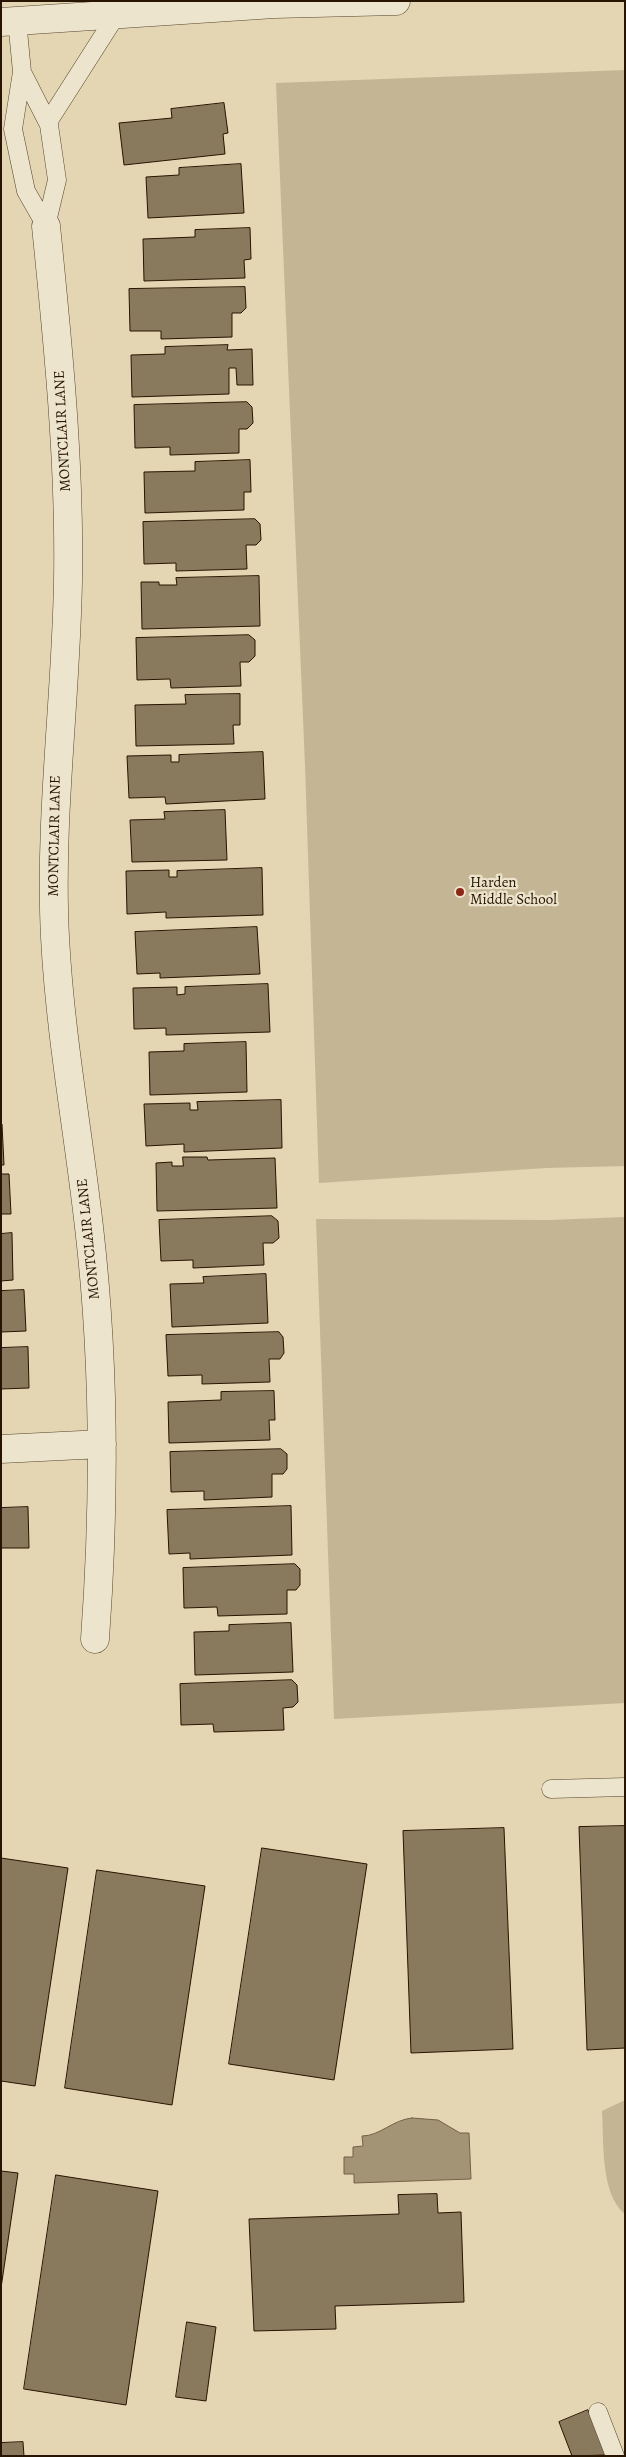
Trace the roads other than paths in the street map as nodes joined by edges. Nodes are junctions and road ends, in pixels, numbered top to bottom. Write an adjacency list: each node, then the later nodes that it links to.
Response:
1 (396, 1): 2 (street)
2 (117, 14): 3 (street); 6 (lane)
3 (9, 21): 4 (lane)
4 (22, 72): 6 (lane); 7 (lane)
5 (1, 113): 7 (lane)
6 (49, 126): 8 (lane)
7 (13, 129): 8 (lane)
8 (46, 226): 9 (street, MONTCLAIR LANE)
9 (102, 1444): 10 (street); 11 (street, MONTCLAIR LANE)
10 (1, 1449)
11 (95, 1639)
12 (625, 1787): 13 (lane)
13 (551, 1789)
14 (598, 2412): 15 (lane)
15 (616, 2456)

